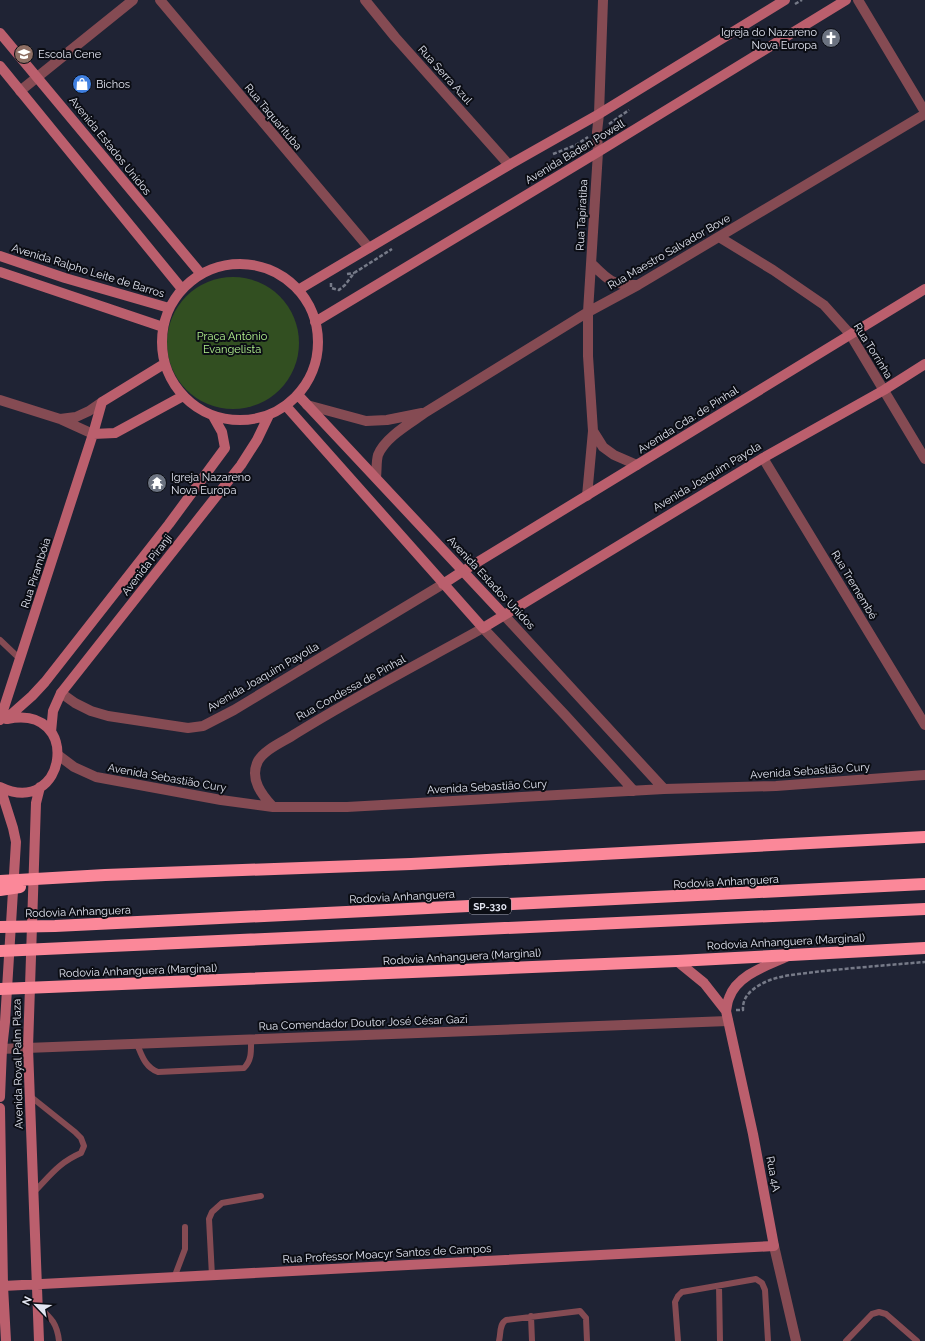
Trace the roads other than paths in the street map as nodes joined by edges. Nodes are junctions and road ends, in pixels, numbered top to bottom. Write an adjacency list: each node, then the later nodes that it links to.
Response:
1 (133, 0): 10 (street)
2 (160, 0): 17 (street, Rua Taquarituba)
3 (365, 0): 15 (street, Rua Serra Azul)
4 (602, 0): 13 (street, Rua Tapiratiba)
5 (785, 0): 13 (street, Avenida Baden Powell)
6 (846, 0): 14 (street, Avenida Baden Powell)
7 (858, 0): 12 (street)
8 (0, 33): 10 (street, Avenida Estados Unidos)
9 (1, 68): 11 (street)
10 (37, 77): 11 (street); 21 (street, Avenida Estados Unidos)
11 (20, 91): 23 (street)
12 (925, 113): 16 (street, Rua Maestro Salvador Bove)
13 (599, 114): 14 (street, Rua Tapiratiba); 15 (street, Avenida Baden Powell)
14 (598, 152): 19 (street, Rua Tapiratiba); 28 (street, Avenida Baden Powell)
15 (509, 165): 17 (street, Avenida Baden Powell)
16 (719, 237): 22 (street, Rua Maestro Salvador Bove); 30 (street, Rua Torrinha)
17 (369, 248): 25 (street, Avenida Baden Powell)
18 (0, 256): 26 (street, Avenida Ralpho Leite de Barros)
19 (592, 264): 22 (street); 27 (street, Rua Tapiratiba)
20 (0, 272): 29 (street)
21 (201, 274): 23 (street); 25 (street)
22 (638, 285): 27 (street, Rua Maestro Salvador Bove)
23 (182, 289): 26 (street)
24 (925, 289): 30 (street, Avenida Cda. de Pinhal)
25 (298, 290): 28 (street)
26 (169, 308): 29 (street)
27 (588, 312): 40 (street, Rua Maestro Salvador Bove); 44 (street, Rua Tapiratiba)
28 (316, 322): 34 (street)
29 (163, 327): 31 (street)
30 (850, 334): 33 (street, Rua Torrinha); 48 (street, Avenida Cda. de Pinhal)
31 (164, 364): 35 (street); 37 (street)
32 (925, 364): 33 (street, Avenida Joaquim Payola)
33 (884, 390): 46 (street, Avenida Joaquim Payola); 47 (street, Rua Torrinha)
34 (298, 395): 38 (street, Avenida Estados Unidos); 39 (street)
35 (182, 396): 42 (street); 45 (street)
36 (0, 400): 43 (street)
37 (102, 402): 43 (street); 45 (street)
38 (307, 405): 40 (street, Rua Maestro Salvador Bove); 49 (street, Avenida Estados Unidos)
39 (286, 406): 41 (street); 52 (street)
40 (426, 412): 49 (street, Rua Maestro Salvador Bove)
41 (269, 415): 42 (street); 57 (street, Avenida Piranji)
42 (213, 416): 58 (street, Avenida Piranji)
43 (60, 419): 45 (street)
44 (593, 431): 48 (street, Rua Tapiratiba); 50 (street, Rua Tapiratiba)
45 (93, 434): 56 (street, Rua Pirambóia)
46 (763, 458): 53 (street, Avenida Joaquim Payola); 59 (street, Rua Tremembé)
47 (925, 459)
48 (637, 465): 50 (street, Avenida Cda. de Pinhal)
49 (376, 477): 51 (street, Avenida Estados Unidos)
50 (587, 496): 51 (street, Avenida Cda. de Pinhal)
51 (463, 570): 52 (street, Avenida Joaquim Payolla); 53 (street, Avenida Estados Unidos)
52 (443, 584): 54 (street); 57 (street, Avenida Joaquim Payolla)
53 (504, 615): 54 (street, Rua Condessa de Pinhal); 65 (street, Avenida Estados Unidos)
54 (483, 628): 66 (street); 67 (street, Rua Condessa de Pinhal)
55 (0, 640): 56 (lane)
56 (20, 659): 58 (street, Rua Pirambóia)
57 (61, 693): 60 (street, Avenida Piranji)
58 (2, 721): 60 (street)
59 (925, 725)
60 (51, 732): 61 (street)
61 (58, 755): 64 (street); 67 (street, Avenida Sebastião Cury)
62 (925, 774): 65 (street, Avenida Sebastião Cury)
63 (0, 787): 64 (street); 84 (street, Avenida Royal Palm Plaza)
64 (40, 787): 83 (street, Avenida Royal Palm Plaza)
65 (664, 789): 66 (street, Avenida Sebastião Cury)
66 (634, 790): 67 (street, Avenida Sebastião Cury)
67 (274, 807)
68 (925, 837): 69 (highway)
69 (105, 875): 70 (highway); 72 (highway)
70 (0, 881)
71 (925, 884): 74 (highway, Rodovia Anhanguera / SP-330)
72 (0, 890)
73 (925, 909): 76 (highway, SP-330)
74 (0, 927)
75 (925, 948): 77 (highway, Rodovia Anhanguera (Marginal))
76 (0, 951)
77 (790, 955): 78 (highway, Rodovia Anhanguera (Marginal)); 80 (street)
78 (677, 961): 79 (highway, Rodovia Anhanguera (Marginal)); 80 (street, Rua 4A)
79 (0, 989)
80 (727, 1016): 81 (street, Rua Comendador Doutor José César Gazi); 91 (street, Rua 4A)
81 (251, 1039): 82 (street, Rua Comendador Doutor José César Gazi); 82 (lane)
82 (137, 1044): 83 (street, Rua Comendador Doutor José César Gazi)
83 (28, 1048): 84 (street, Rua Comendador Doutor José César Gazi); 85 (street, Avenida Royal Palm Plaza)
84 (1, 1049): 86 (street, Avenida Royal Palm Plaza)
85 (30, 1096): 88 (street, Avenida Royal Palm Plaza); 88 (lane)
86 (0, 1097)
87 (0, 1108): 95 (street, Avenida Royal Palm Plaza)
88 (33, 1193): 94 (street, Avenida Royal Palm Plaza)
89 (261, 1196): 92 (lane)
90 (185, 1226): 93 (lane)
91 (774, 1246): 92 (street, Rua Professor Moacyr Santos de Campos); 109 (street, Rua 4A)
92 (212, 1276): 93 (street, Rua Professor Moacyr Santos de Campos)
93 (174, 1278): 94 (street, Rua Professor Moacyr Santos de Campos)
94 (37, 1284): 95 (street, Rua Professor Moacyr Santos de Campos); 97 (street, Avenida Royal Palm Plaza)
95 (1, 1286): 99 (street, Avenida Royal Palm Plaza)
96 (719, 1286): 106 (lane); 107 (lane); 108 (lane)
97 (38, 1306): 101 (street, Avenida Royal Palm Plaza); 102 (lane)
98 (531, 1316): 103 (lane); 104 (lane); 105 (lane)
99 (2, 1330): 100 (street, Avenida Royal Palm Plaza)
100 (6, 1341)
101 (39, 1341)
102 (59, 1341)
103 (498, 1341)
104 (532, 1341)
105 (587, 1341)
106 (678, 1341)
107 (720, 1341)
108 (768, 1341)
109 (796, 1341)
110 (846, 1341): 111 (lane)
111 (917, 1341)

